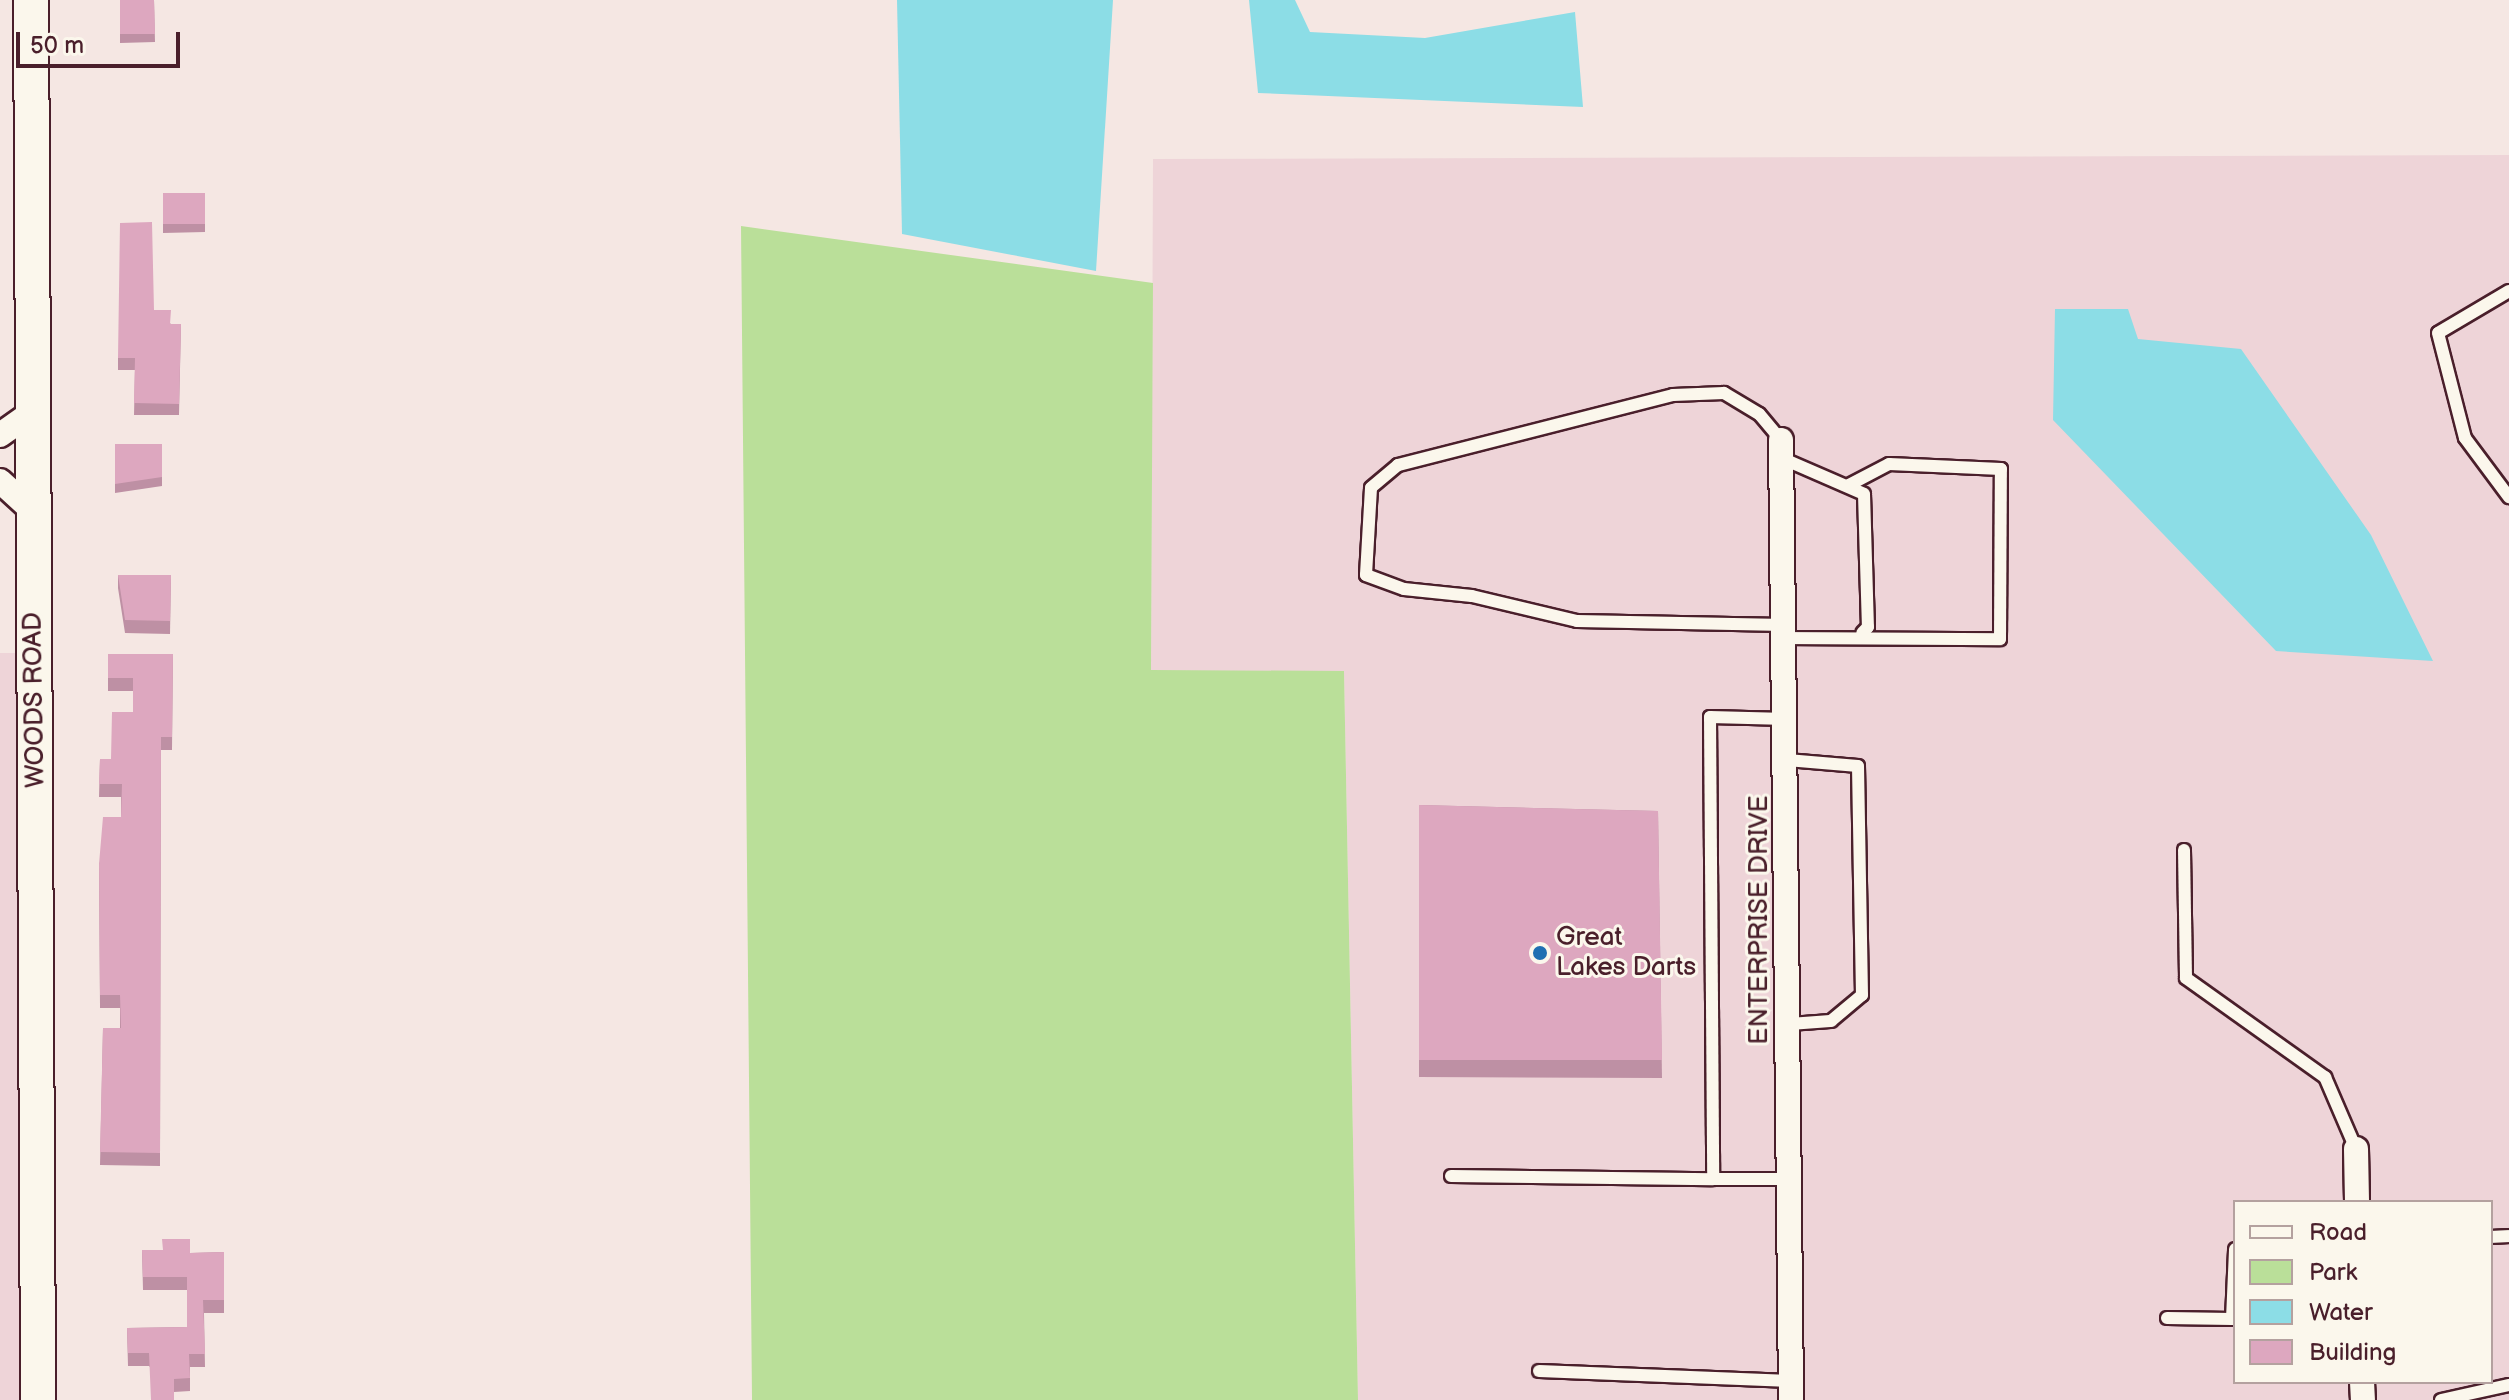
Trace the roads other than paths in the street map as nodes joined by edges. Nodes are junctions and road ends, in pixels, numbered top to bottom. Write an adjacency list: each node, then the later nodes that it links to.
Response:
1 (31, 0): 3 (street, WOODS ROAD)
2 (2509, 291): 8 (lane)
3 (34, 411): 4 (street); 9 (street, WOODS ROAD)
4 (0, 435)
5 (1781, 449): 7 (lane); 10 (street, ENTERPRISE DRIVE); 10 (lane)
6 (0, 481): 9 (street)
7 (1849, 485): 11 (lane); 11 (lane)
8 (2509, 497)
9 (35, 513): 26 (street, WOODS ROAD)
10 (1785, 631): 11 (lane); 12 (street, ENTERPRISE DRIVE)
11 (1862, 633)
12 (1787, 719): 13 (street, ENTERPRISE DRIVE); 18 (lane)
13 (1787, 760): 15 (street, ENTERPRISE DRIVE); 15 (lane)
14 (2184, 850): 16 (lane)
15 (1789, 1024): 19 (street, ENTERPRISE DRIVE)
16 (2356, 1149): 20 (street)
17 (1451, 1176): 18 (lane)
18 (1713, 1179): 19 (lane)
19 (1790, 1179): 25 (street, ENTERPRISE DRIVE)
20 (2357, 1200)
21 (2233, 1296): 22 (lane)
22 (2167, 1318)
23 (1539, 1371): 25 (lane)
24 (2509, 1385): 27 (lane)
25 (1791, 1390)
26 (38, 1400)
27 (2441, 1400)

